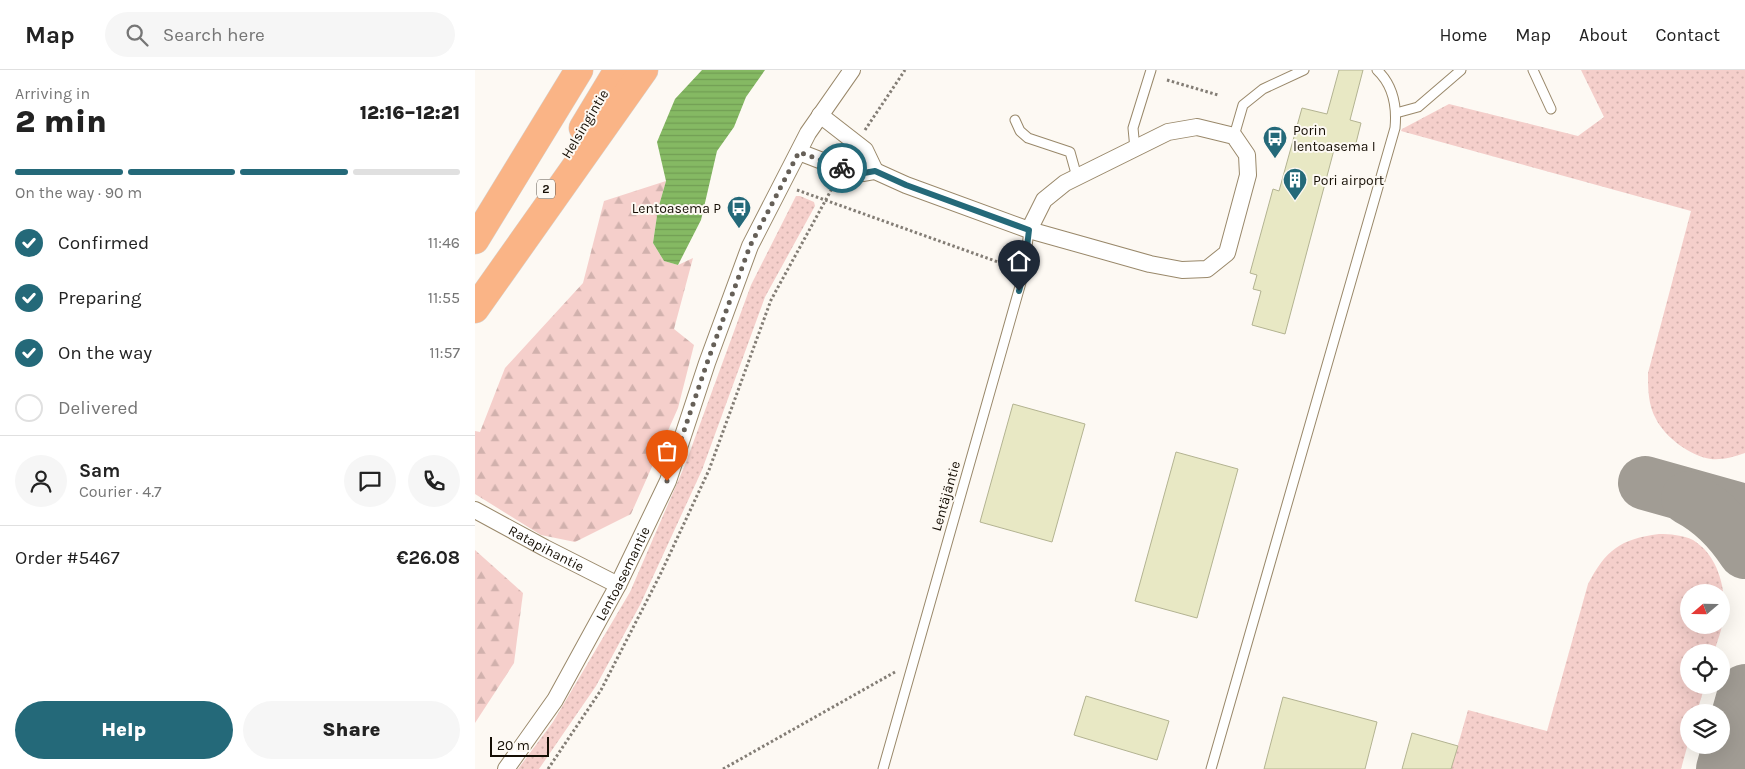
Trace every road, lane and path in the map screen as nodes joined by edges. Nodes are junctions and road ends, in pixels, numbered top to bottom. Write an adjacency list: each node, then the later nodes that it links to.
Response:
1 (579, 70): 26 (highway)
2 (618, 70): 28 (highway, Helsingintie / 2)
3 (644, 70): 28 (highway)
4 (852, 70): 15 (street, Lentoasemantie)
5 (905, 70): 18 (path)
6 (1151, 70): 19 (lane)
7 (1304, 70): 17 (lane)
8 (1377, 70): 14 (lane)
9 (1461, 70): 14 (lane)
10 (1533, 70): 13 (lane)
11 (1167, 80): 12 (path)
12 (1218, 95)
13 (1551, 109)
14 (1397, 112): 36 (lane)
15 (820, 115): 18 (street); 20 (street, Lentoasemantie)
16 (1015, 120): 23 (lane)
17 (1234, 136): 19 (street); 25 (street)
18 (858, 143): 22 (street)
19 (1135, 149): 23 (street)
20 (799, 152): 21 (street); 30 (street, Lentoasemantie)
21 (843, 168): 22 (street); 24 (path)
22 (875, 171): 25 (street)
23 (1077, 177): 25 (street)
24 (827, 201): 27 (path); 33 (path)
25 (1029, 230): 27 (lane, Lentäjäntie)
26 (475, 240)
27 (1024, 272): 31 (lane, Lentäjäntie)
28 (475, 308)
29 (475, 510): 30 (street, Ratapihantie)
30 (618, 585): 32 (street, Lentoasemantie)
31 (913, 662): 34 (path); 35 (lane, Lentäjäntie)
32 (506, 769)
33 (548, 769)
34 (723, 769)
35 (883, 769)
36 (1211, 769)

